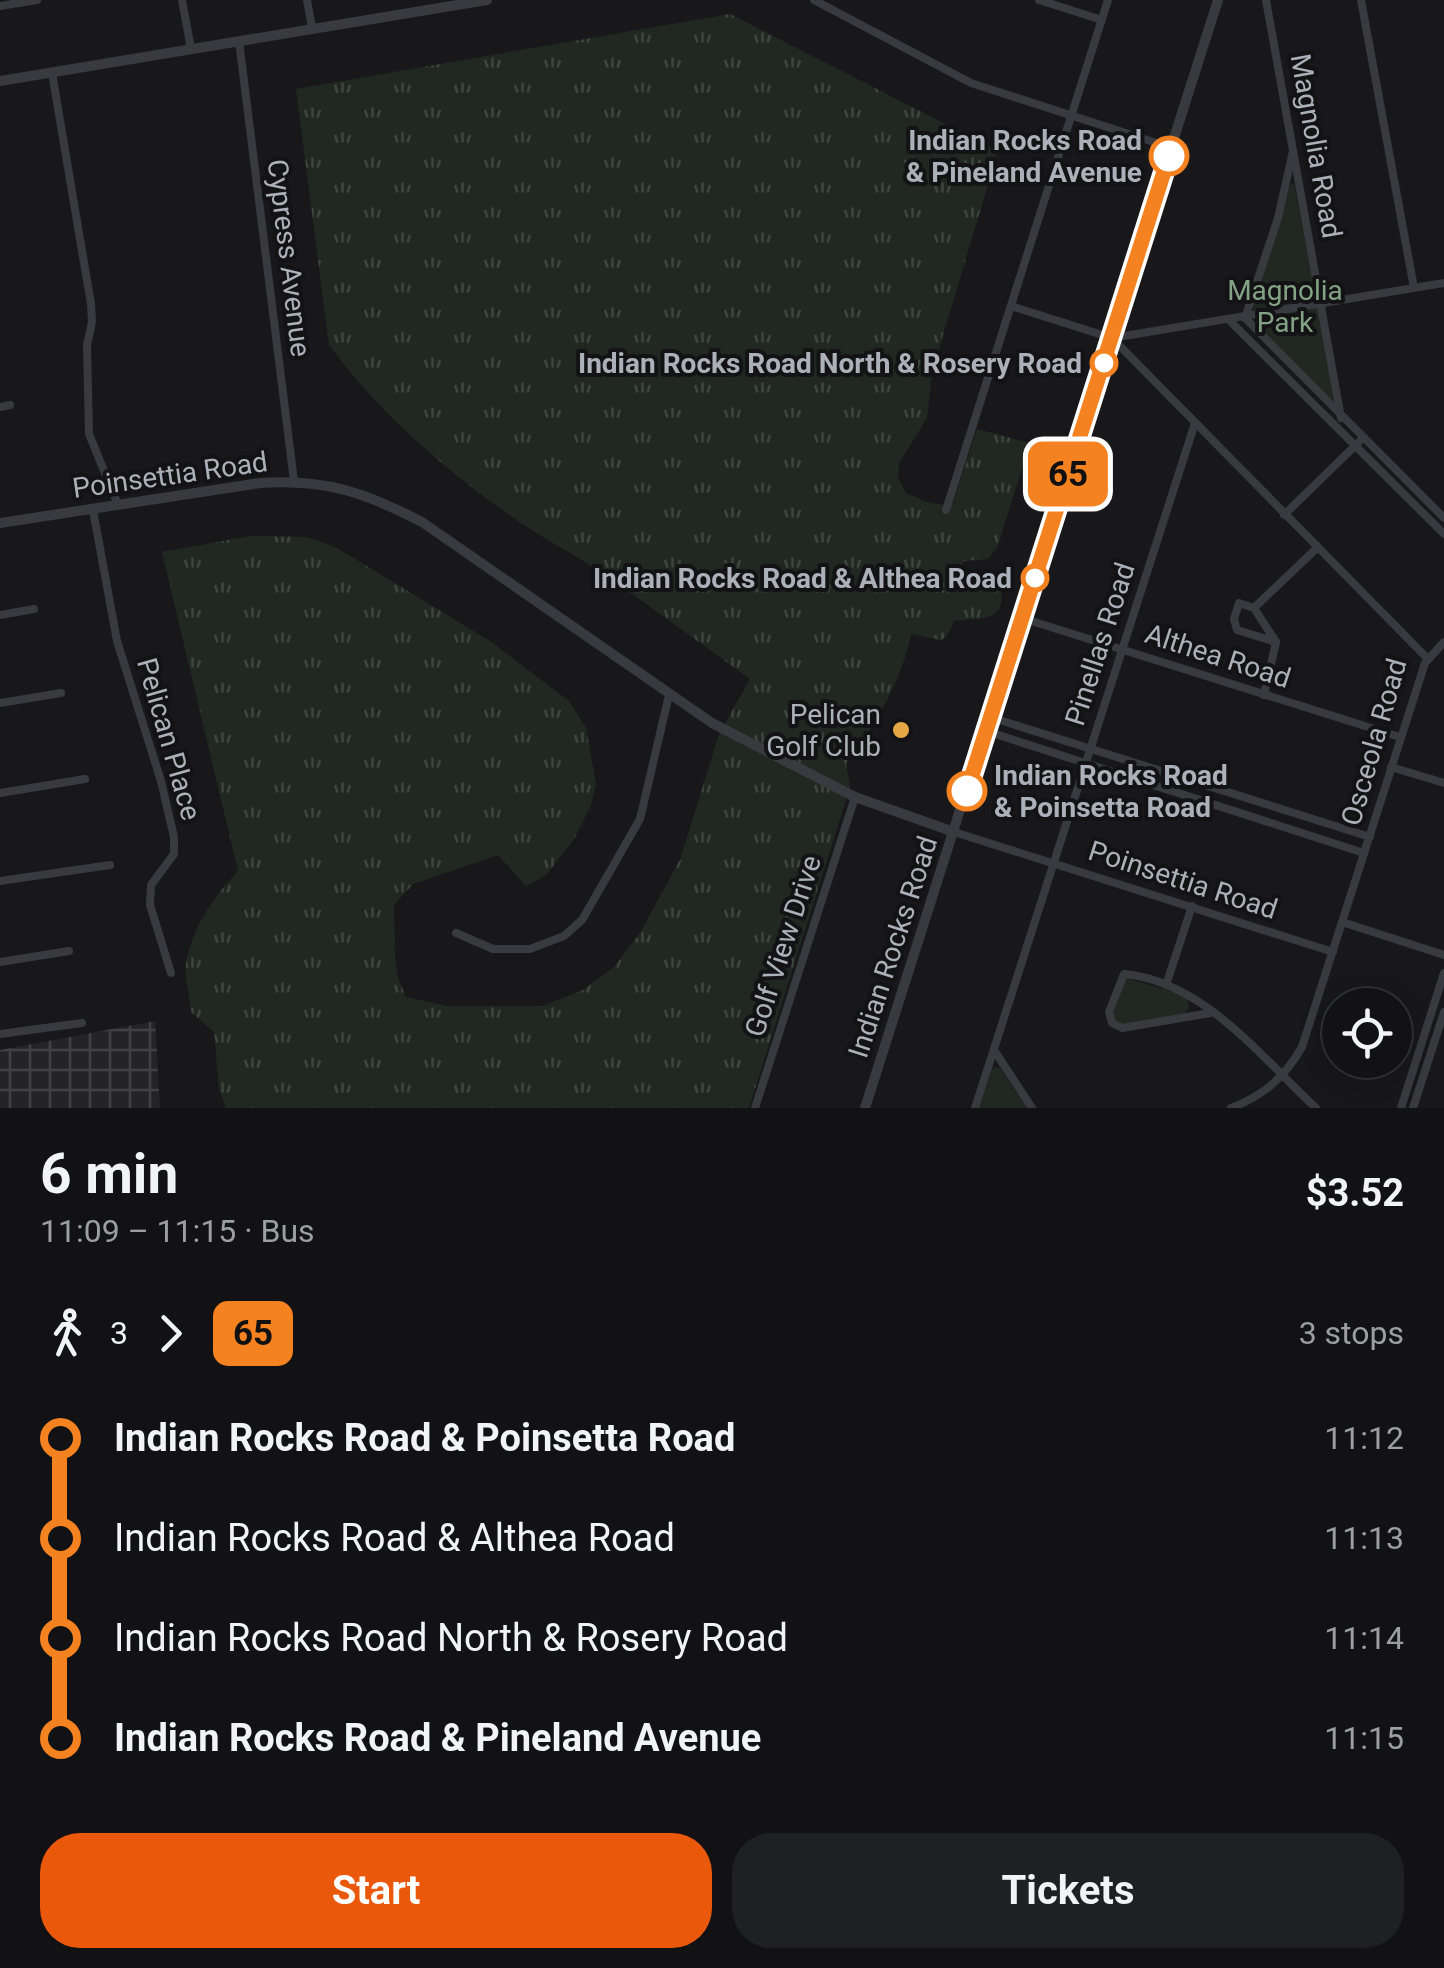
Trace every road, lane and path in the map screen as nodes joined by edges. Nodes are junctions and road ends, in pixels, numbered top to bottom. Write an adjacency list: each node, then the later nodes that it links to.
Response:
1 (37, 0): 12 (street)
2 (182, 0): 17 (street)
3 (308, 0): 15 (street)
4 (408, 0): 13 (street)
5 (487, 0): 13 (street)
6 (814, 0): 20 (street)
7 (1039, 0): 14 (street)
8 (1108, 0): 14 (street)
9 (1218, 0): 21 (street, Indian Rocks Road)
10 (1266, 0): 22 (street, Magnolia Road)
11 (1362, 0): 24 (street)
12 (0, 6)
13 (410, 13): 15 (street)
14 (1102, 20): 20 (street)
15 (312, 28): 16 (street)
16 (239, 41): 17 (street); 34 (street, Cypress Avenue)
17 (192, 49): 18 (street)
18 (52, 73): 19 (street); 35 (street)
19 (0, 82)
20 (1070, 116): 21 (street); 26 (street)
21 (1172, 148): 29 (street, Indian Rocks Road)
22 (1293, 151): 25 (street, Magnolia Road); 27 (street)
23 (1444, 283): 24 (street)
24 (1414, 288): 25 (street)
25 (1322, 304): 27 (street); 30 (street, Magnolia Road)
26 (1011, 306): 29 (street, Osceola Road); 37 (street)
27 (1244, 318): 28 (street); 30 (street)
28 (1229, 320): 29 (street); 33 (street)
29 (1112, 338): 31 (street, Osceola Road); 46 (street, Indian Rocks Road)
30 (1341, 418): 32 (street)
31 (1195, 423): 38 (street, Osceola Road); 49 (street, Pinellas Road)
32 (1363, 438): 33 (street); 39 (street)
33 (1355, 446): 38 (street); 41 (street)
34 (294, 481): 35 (street, Poinsettia Road); 53 (street, Poinsettia Road)
35 (118, 505): 36 (street, Poinsettia Road)
36 (93, 510): 40 (street, Poinsettia Road); 78 (street, Pelican Place)
37 (946, 510)
38 (1284, 515): 42 (street, Osceola Road)
39 (1444, 518)
40 (0, 523)
41 (1444, 534)
42 (1318, 546): 43 (street); 50 (street, Osceola Road)
43 (1254, 608): 47 (street); 47 (street)
44 (34, 609): 45 (street)
45 (0, 615)
46 (1022, 618): 49 (street, Althea Road); 55 (street, Indian Rocks Road)
47 (1276, 642): 52 (street)
48 (1444, 642): 50 (street)
49 (1122, 649): 52 (street, Althea Road); 58 (street, Pinellas Road)
50 (1427, 658): 57 (street, Osceola Road)
51 (61, 693): 54 (street)
52 (1264, 694): 57 (street, Althea Road)
53 (669, 695): 64 (street, Poinsettia Road); 73 (street)
54 (0, 703)
55 (990, 716): 56 (street, Indian Rocks Road); 58 (street)
56 (986, 731): 59 (street); 65 (street, Indian Rocks Road)
57 (1400, 737): 60 (street, Osceola Road)
58 (1091, 747): 59 (street, Pinellas Road); 66 (street)
59 (1086, 764): 67 (street); 68 (street, Pinellas Road)
60 (1392, 767): 62 (street); 66 (street, Osceola Road)
61 (86, 779): 63 (street)
62 (1444, 783)
63 (0, 793)
64 (854, 797): 65 (street, Poinsettia Road); 87 (street, Golf View Drive)
65 (954, 832): 68 (street, Poinsettia Road); 88 (street, Indian Rocks Road)
66 (1370, 837): 67 (street, Osceola Road)
67 (1364, 853): 72 (street, Osceola Road)
68 (1055, 862): 71 (street, Poinsettia Road); 85 (street, Pinellas Road)
69 (110, 865): 70 (street)
70 (0, 881)
71 (1192, 906): 75 (street, Poinsettia Road); 80 (street)
72 (1342, 922): 75 (street, Osceola Road); 76 (street)
73 (456, 934)
74 (68, 950): 77 (street)
75 (1334, 952): 86 (street, Osceola Road)
76 (1444, 955)
77 (0, 962)
78 (171, 973)
79 (1444, 973): 93 (street)
80 (1166, 986): 82 (street); 82 (street)
81 (1444, 1012): 94 (street)
82 (1210, 1013): 86 (street)
83 (82, 1023): 84 (street)
84 (0, 1034)
85 (994, 1050): 89 (street, Pinellas Road); 90 (street)
86 (1282, 1076): 91 (street, Osceola Road); 92 (street)
87 (755, 1108)
88 (865, 1108)
89 (976, 1108)
90 (1032, 1108)
91 (1231, 1108)
92 (1316, 1108)
93 (1401, 1108)
94 (1413, 1108)

